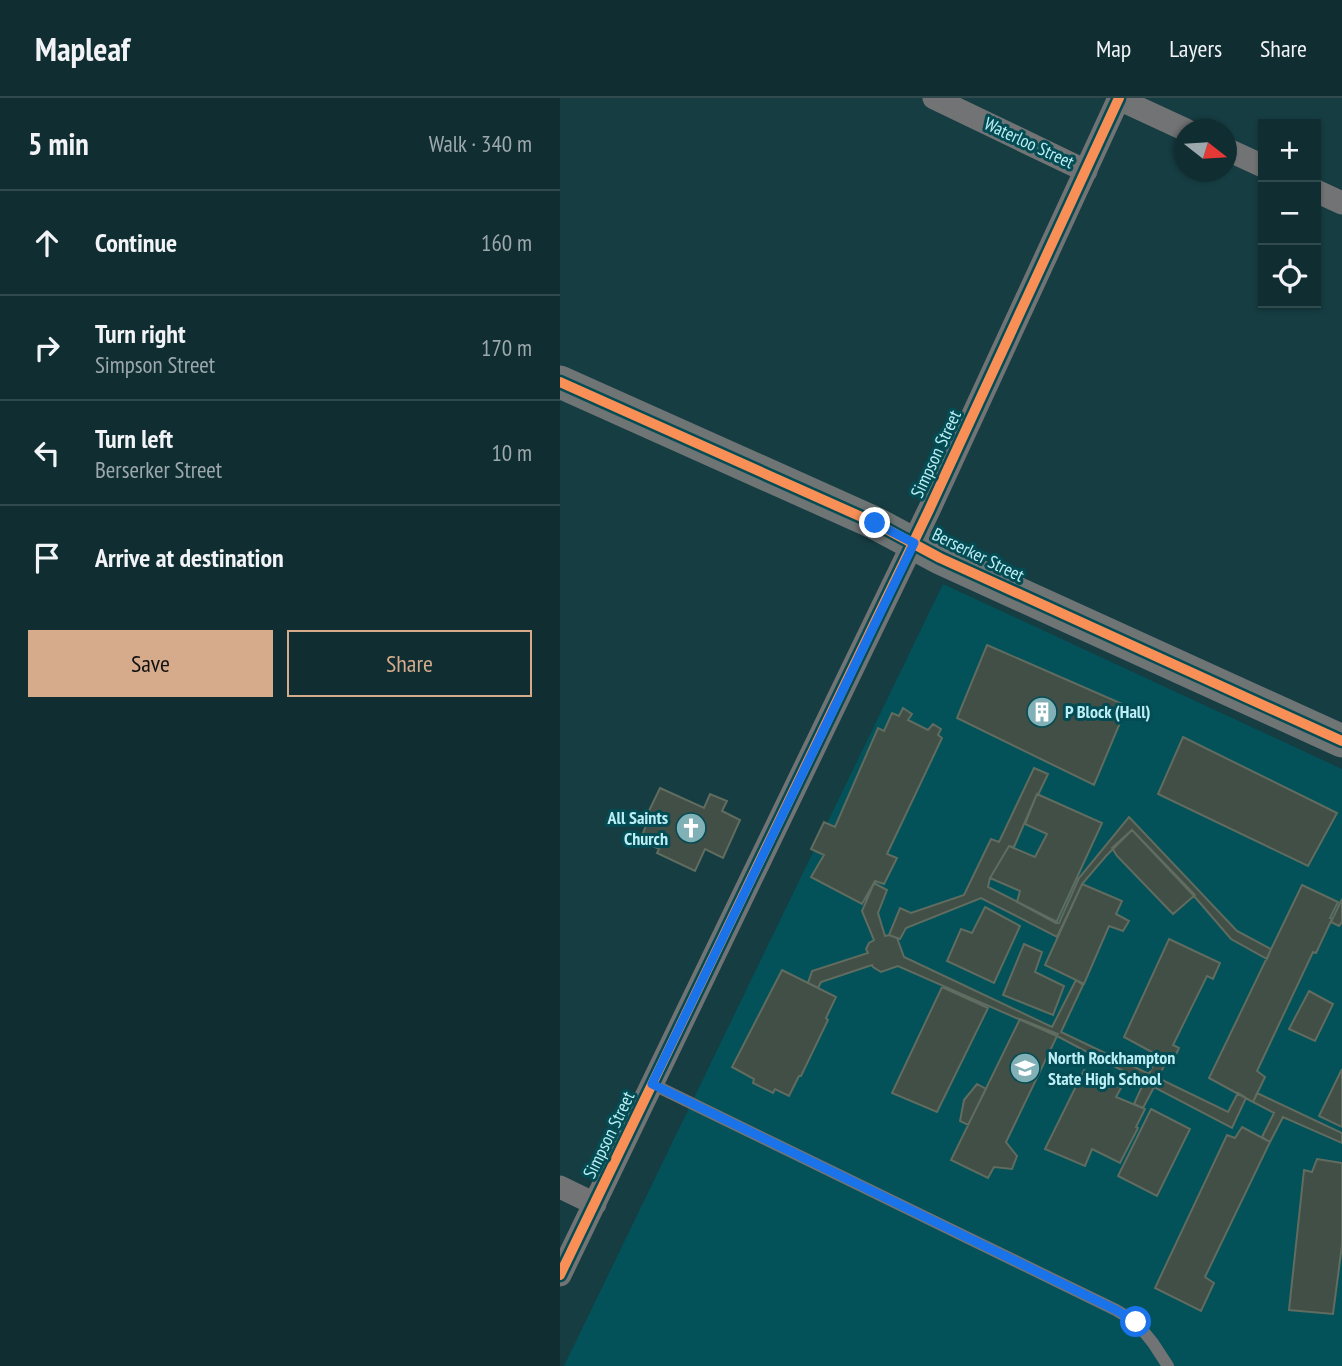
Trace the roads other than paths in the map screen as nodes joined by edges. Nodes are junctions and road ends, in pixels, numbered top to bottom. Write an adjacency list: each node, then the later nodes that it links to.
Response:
1 (934, 98): 6 (street, Waterloo Street)
2 (1119, 98): 3 (street); 6 (street, Simpson Street)
3 (1174, 124)
4 (1237, 154): 5 (street)
5 (1258, 164)
6 (1086, 171): 10 (street, Simpson Street)
7 (1321, 193): 8 (street)
8 (1342, 203)
9 (560, 382): 10 (street, Berserker Street)
10 (914, 543): 11 (street, Berserker Street); 12 (street, Simpson Street)
11 (1342, 741)
12 (652, 1084): 14 (street, Simpson Street); 16 (lane)
13 (560, 1188): 14 (street)
14 (595, 1204): 15 (street, Simpson Street)
15 (560, 1275)
16 (1168, 1366)

